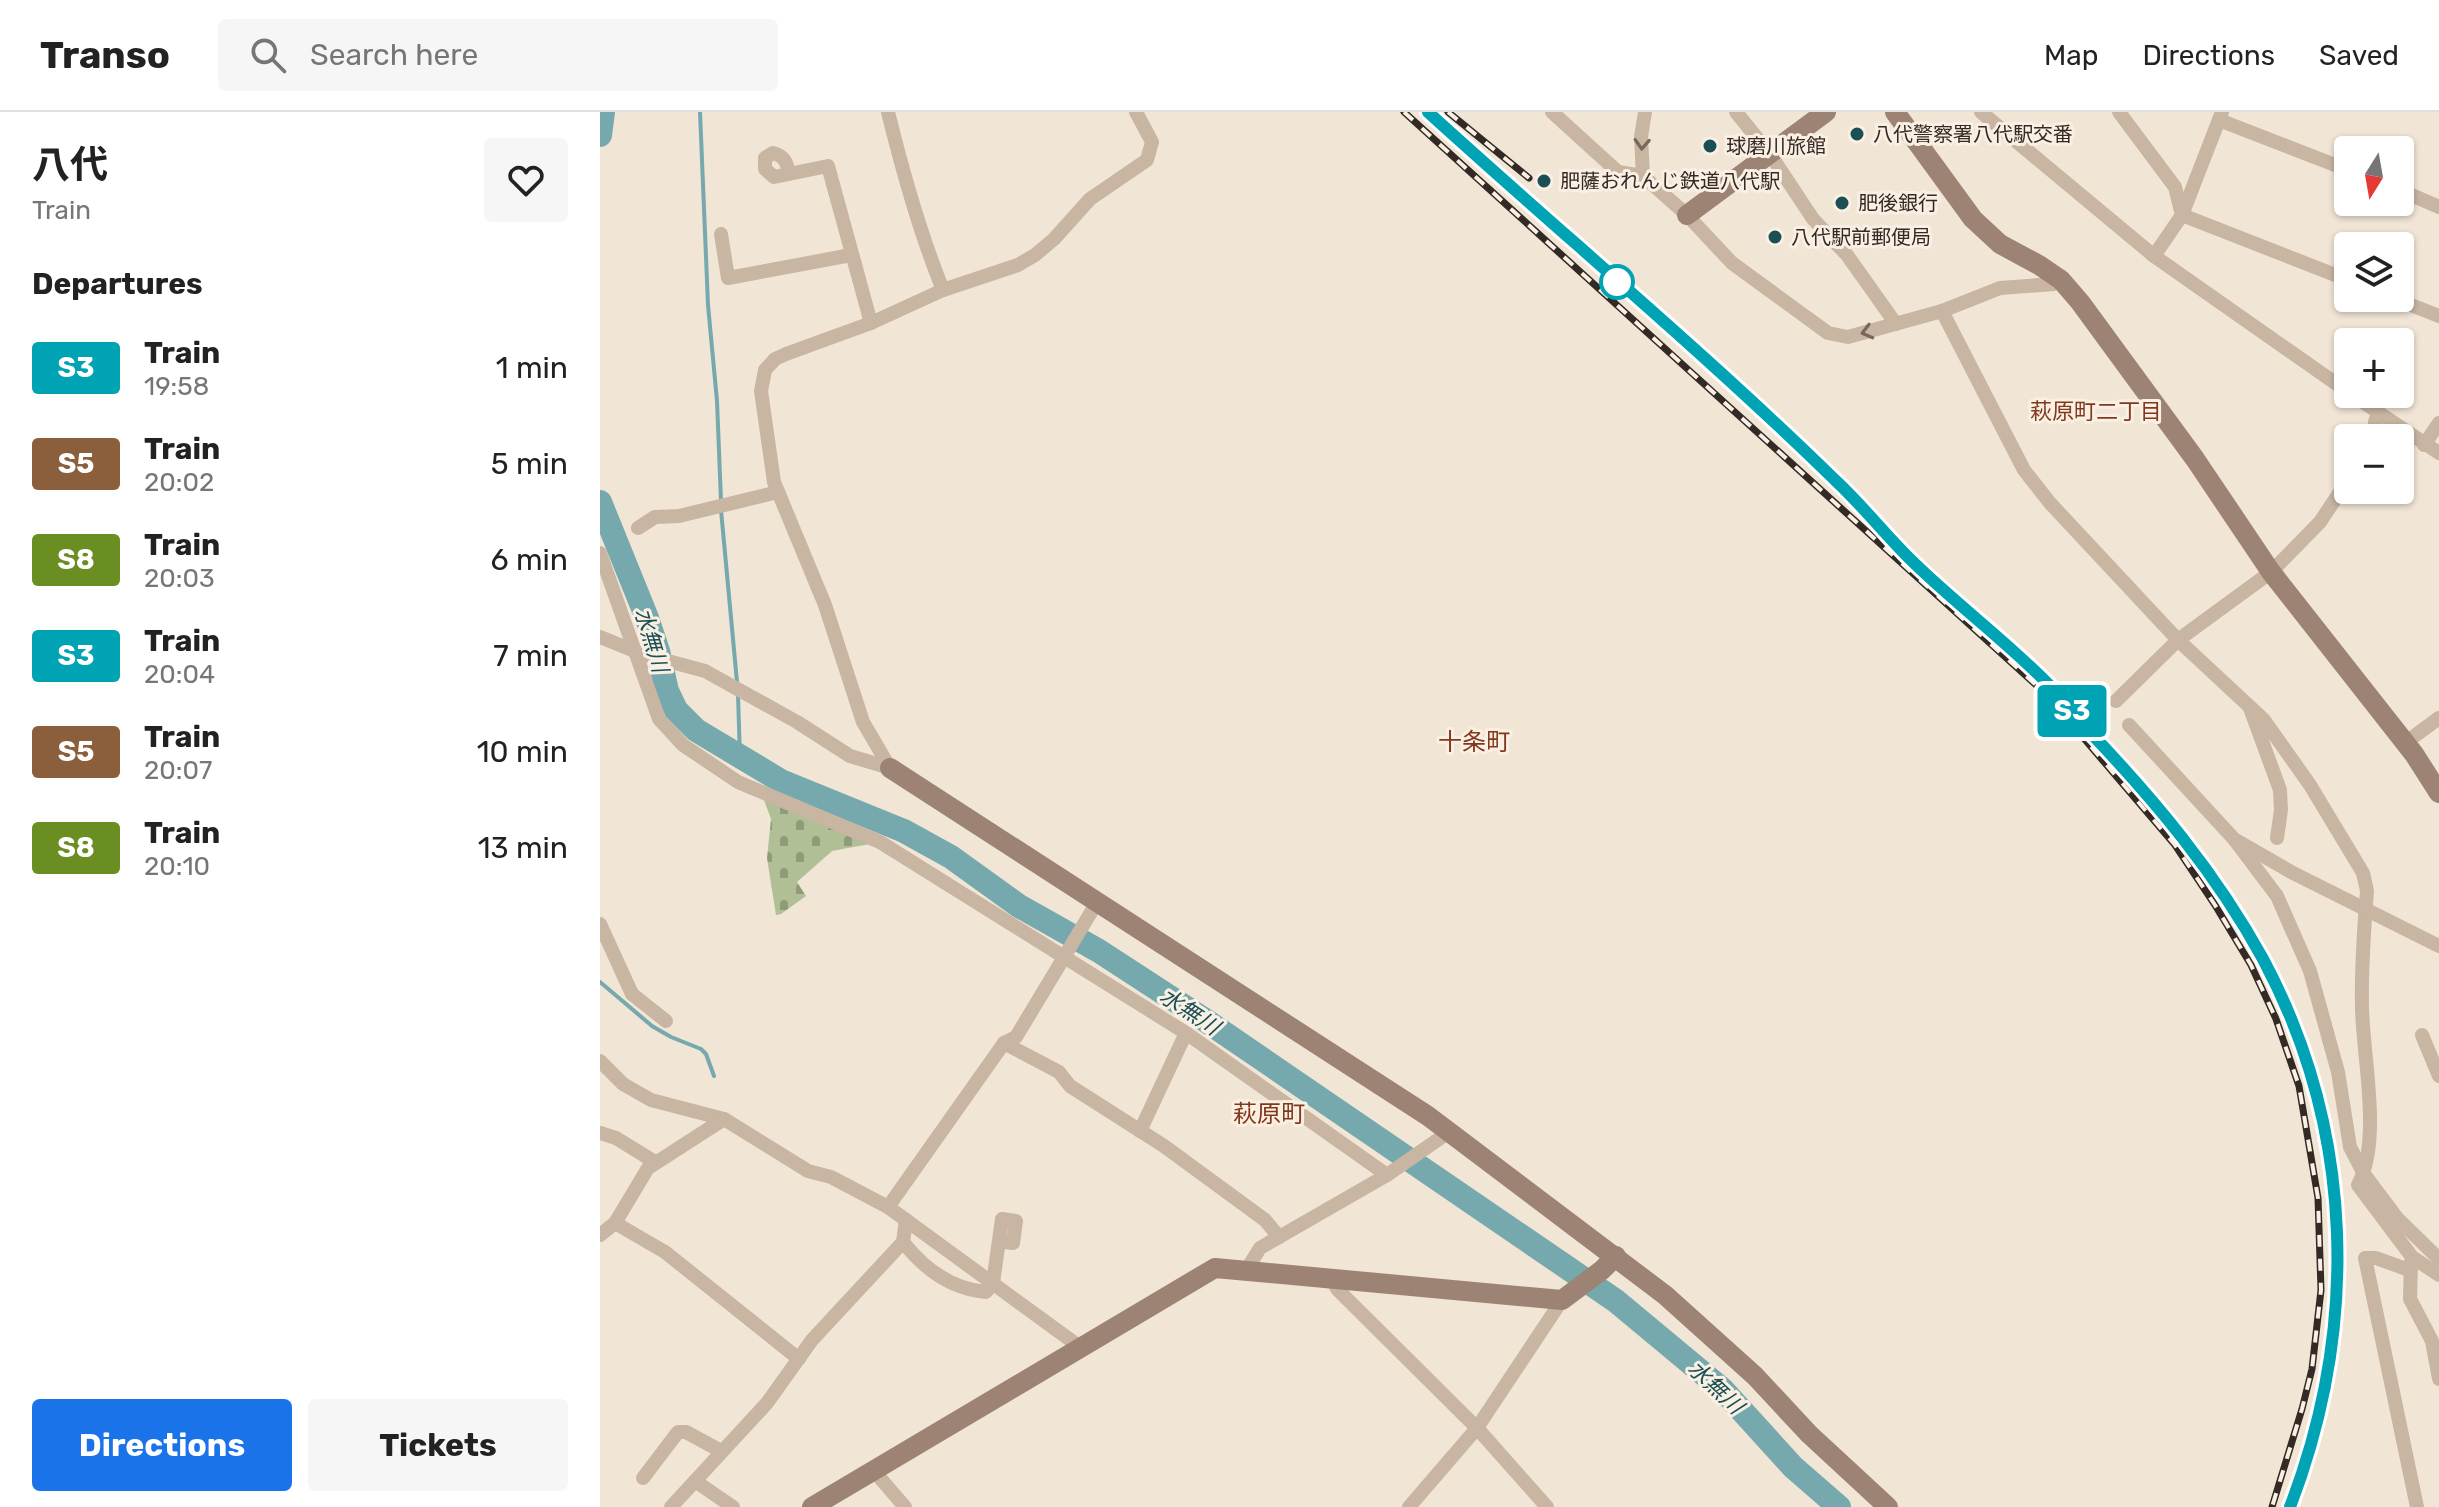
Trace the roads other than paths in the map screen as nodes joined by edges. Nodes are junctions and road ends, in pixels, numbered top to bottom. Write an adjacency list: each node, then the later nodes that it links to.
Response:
1 (888, 112): 24 (street)
2 (1136, 112): 24 (street)
3 (1552, 112): 14 (street)
4 (1645, 112): 14 (street, one-way to 14)
5 (1736, 112): 11 (street)
6 (1825, 112): 11 (street)
7 (1895, 112): 23 (street)
8 (1981, 112): 21 (street)
9 (2119, 112): 18 (street)
10 (2221, 116): 12 (street); 18 (street)
11 (1770, 154): 17 (street); 29 (street)
12 (2334, 164)
13 (789, 174): 20 (street)
14 (1643, 176): 17 (street)
15 (2414, 196): 16 (street)
16 (2439, 207)
17 (1687, 215): 29 (street, one-way to 17)
18 (2182, 215): 21 (street); 22 (street)
19 (721, 234): 20 (street)
20 (851, 255): 28 (street)
21 (2154, 256): 30 (street)
22 (2334, 275)
23 (2061, 280): 26 (street); 41 (street)
24 (943, 290): 28 (street)
25 (2414, 306): 27 (street)
26 (1942, 311): 29 (street); 43 (street)
27 (2439, 316)
28 (871, 323): 37 (street)
29 (1896, 324)
30 (2334, 382)
31 (2371, 408): 32 (street)
32 (2378, 413): 34 (street); 35 (street)
33 (2439, 423): 35 (street)
34 (2375, 424)
35 (2424, 445): 36 (street)
36 (2439, 453)
37 (778, 492): 39 (street); 50 (street)
38 (2334, 501): 41 (street)
39 (638, 528)
40 (600, 553): 44 (street)
41 (2271, 572): 43 (street); 49 (street)
42 (600, 637): 44 (street)
43 (2178, 640): 45 (street); 46 (street)
44 (638, 652): 50 (street); 60 (street)
45 (2116, 701)
46 (2249, 706): 52 (street); 56 (street)
47 (2439, 718): 49 (street)
48 (2129, 725): 53 (street)
49 (2405, 743): 51 (street)
50 (890, 768): 57 (street)
51 (2439, 793)
52 (2277, 838)
53 (2234, 839): 54 (street); 55 (street)
54 (2293, 873): 55 (street); 56 (street)
55 (2271, 887): 73 (street)
56 (2366, 910): 59 (street); 73 (street)
57 (1091, 912): 60 (street); 69 (street)
58 (600, 924): 61 (street)
59 (2439, 946)
60 (1063, 958): 62 (street); 64 (street)
61 (666, 1021)
62 (1186, 1033): 68 (street); 72 (street)
63 (2422, 1035): 66 (street)
64 (1004, 1043): 68 (street); 74 (street)
65 (600, 1061): 67 (street)
66 (2439, 1076)
67 (724, 1119): 71 (street); 74 (street)
68 (1140, 1131): 78 (street)
69 (1449, 1132): 72 (street); 82 (street)
70 (600, 1133): 71 (street)
71 (655, 1162): 76 (street)
72 (1391, 1173): 78 (street)
73 (2364, 1174): 81 (street); 83 (street)
74 (888, 1207): 75 (street)
75 (906, 1220): 80 (street); 87 (street)
76 (615, 1223): 77 (street); 90 (street)
77 (600, 1235)
78 (1279, 1237): 84 (street)
79 (999, 1241): 87 (street)
80 (903, 1242): 87 (street); 90 (street)
81 (2439, 1259)
82 (1609, 1263): 88 (street); 103 (street)
83 (2411, 1264): 85 (street); 91 (street); 104 (street)
84 (1247, 1269): 86 (street); 89 (street)
85 (2439, 1275)
86 (1330, 1277): 88 (street); 92 (street)
87 (993, 1283): 89 (street)
88 (1568, 1295): 92 (street)
89 (1080, 1347): 94 (street)
90 (799, 1359): 93 (street)
91 (2439, 1379)
92 (1477, 1428): 97 (street); 102 (street)
93 (721, 1451): 95 (street); 96 (street)
94 (874, 1471): 100 (street); 101 (street)
95 (643, 1478)
96 (695, 1481): 98 (street); 99 (street)
97 (1413, 1505)
98 (671, 1507)
99 (733, 1507)
100 (812, 1507)
101 (905, 1507)
102 (1547, 1507)
103 (1888, 1507)
104 (2417, 1507)

